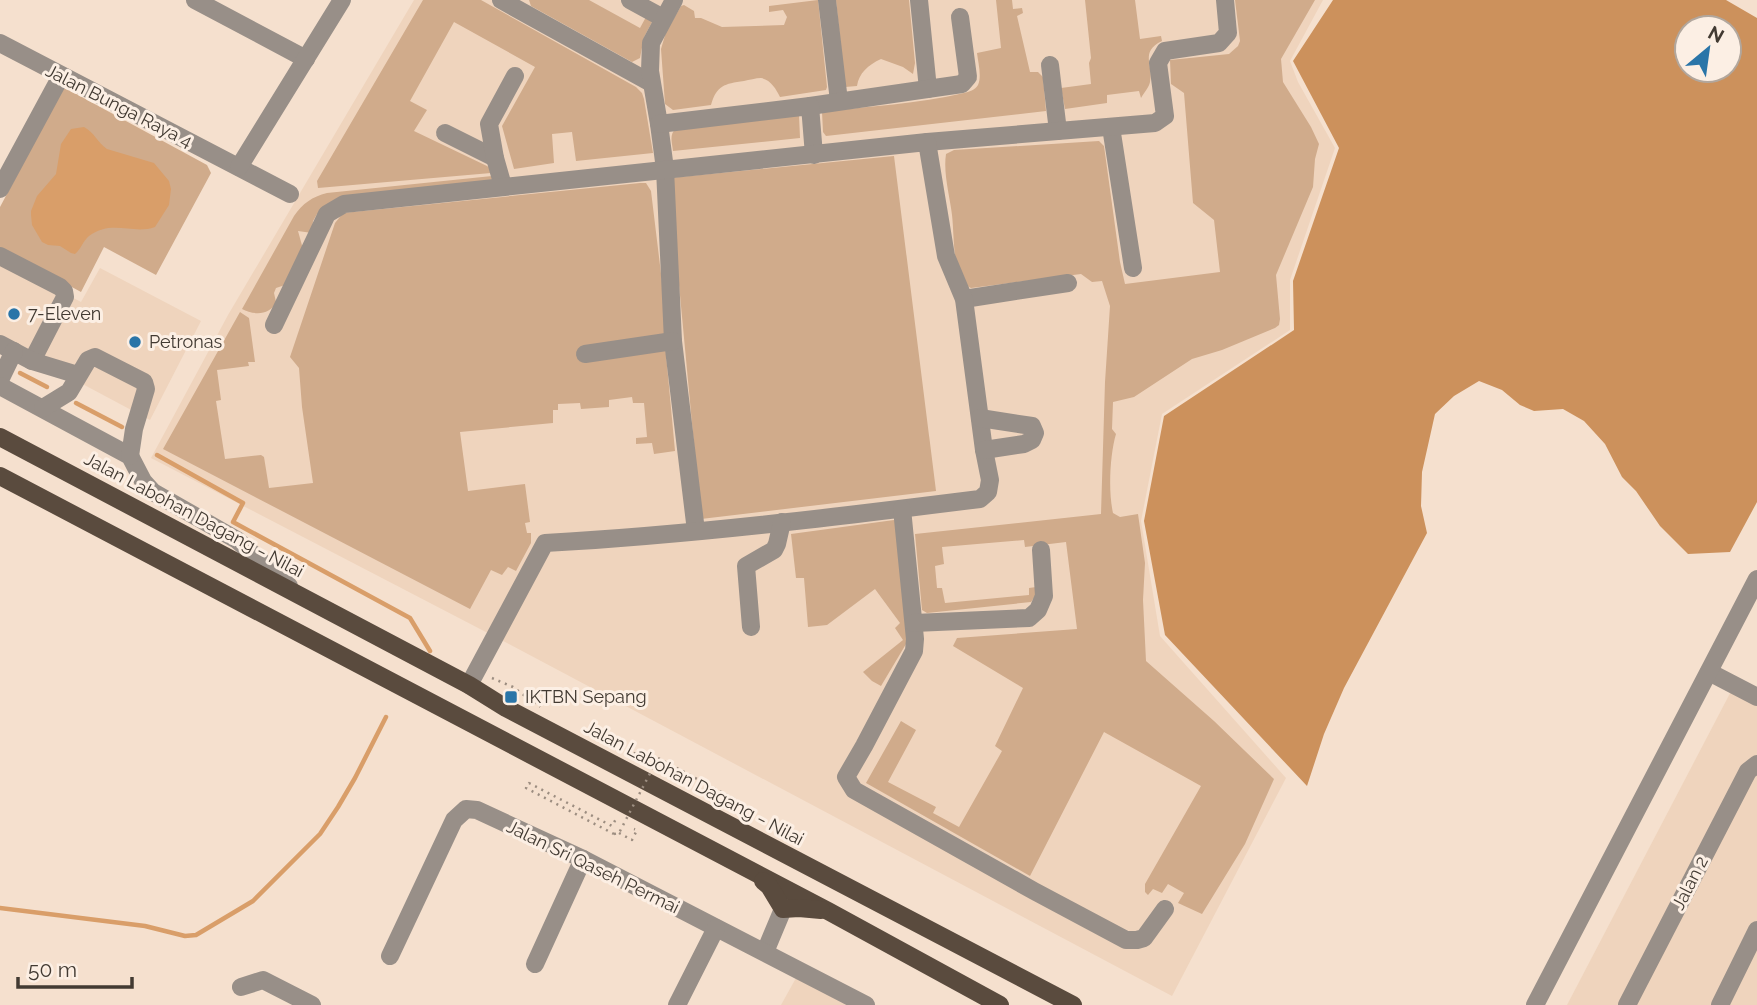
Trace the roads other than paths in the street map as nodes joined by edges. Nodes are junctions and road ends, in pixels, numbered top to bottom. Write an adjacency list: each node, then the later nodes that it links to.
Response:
1 (195, 0): 12 (street)
2 (342, 0): 12 (street)
3 (501, 0): 16 (street)
4 (630, 0): 10 (street)
5 (674, 0): 10 (street)
6 (827, 0): 18 (street)
7 (919, 0): 17 (street)
8 (1225, 0): 21 (street)
9 (960, 17): 17 (street)
10 (663, 18): 16 (street)
11 (0, 43): 14 (street, Jalan Bunga Raya 4)
12 (306, 58): 27 (street)
13 (1050, 65): 22 (street)
14 (61, 76): 27 (street, Jalan Bunga Raya 4); 29 (street)
15 (515, 76): 26 (street)
16 (651, 83): 20 (street)
17 (928, 89): 18 (street)
18 (839, 101): 19 (street)
19 (810, 106): 20 (street); 25 (street)
20 (659, 124): 28 (street)
21 (1111, 127): 22 (street); 33 (street)
22 (1058, 131): 24 (street)
23 (445, 133): 26 (street)
24 (927, 142): 25 (street); 35 (street)
25 (814, 155): 28 (street)
26 (495, 158): 30 (street)
27 (239, 167): 31 (street, Jalan Bunga Raya 4)
28 (665, 169): 30 (street); 37 (street)
29 (1, 185)
30 (503, 186): 36 (street)
31 (290, 194)
32 (0, 256): 40 (street)
33 (1133, 268)
34 (1068, 283): 35 (street)
35 (964, 299): 45 (street)
36 (274, 325)
37 (673, 341): 39 (street); 52 (street)
38 (7, 347): 40 (street); 42 (street)
39 (585, 354)
40 (32, 361): 41 (street)
41 (78, 375): 44 (street); 48 (street)
42 (0, 380)
43 (0, 386): 44 (street)
44 (43, 408): 48 (street)
45 (980, 418): 47 (street); 47 (street)
46 (0, 437): 55 (main road, Jalan Labohan Dagang ‒ Nilai)
47 (984, 450): 50 (street)
48 (130, 456): 55 (street)
49 (0, 476): 63 (main road)
50 (902, 509): 51 (street); 56 (street)
51 (782, 522): 52 (street); 57 (street)
52 (696, 531): 59 (street)
53 (1041, 550): 56 (street)
54 (1757, 579): 58 (street)
55 (297, 593): 59 (main road, Jalan Labohan Dagang ‒ Nilai)
56 (914, 623): 65 (street)
57 (751, 627)
58 (1709, 671): 60 (street); 79 (street)
59 (468, 685): 78 (main road, Jalan Labohan Dagang ‒ Nilai)
60 (1757, 697)
61 (1757, 764): 73 (street, Jalan 2)
62 (583, 859): 67 (street, Jalan Sri Qaseh Permai); 70 (street, Jalan Sri Qaseh Permai); 71 (street)
63 (751, 870): 64 (main road); 66 (main road)
64 (783, 909): 66 (main road); 69 (street)
65 (1165, 909)
66 (828, 911): 77 (main road)
67 (716, 929): 69 (street, Jalan Sri Qaseh Permai); 75 (street)
68 (1757, 930): 80 (street)
69 (765, 952): 76 (street, Jalan Sri Qaseh Permai)
70 (390, 956)
71 (535, 964)
72 (241, 987): 74 (street)
73 (1635, 1002)
74 (312, 1005)
75 (677, 1005)
76 (866, 1005)
77 (1000, 1005)
78 (1073, 1005)
79 (1535, 1005)
80 (1720, 1005)

